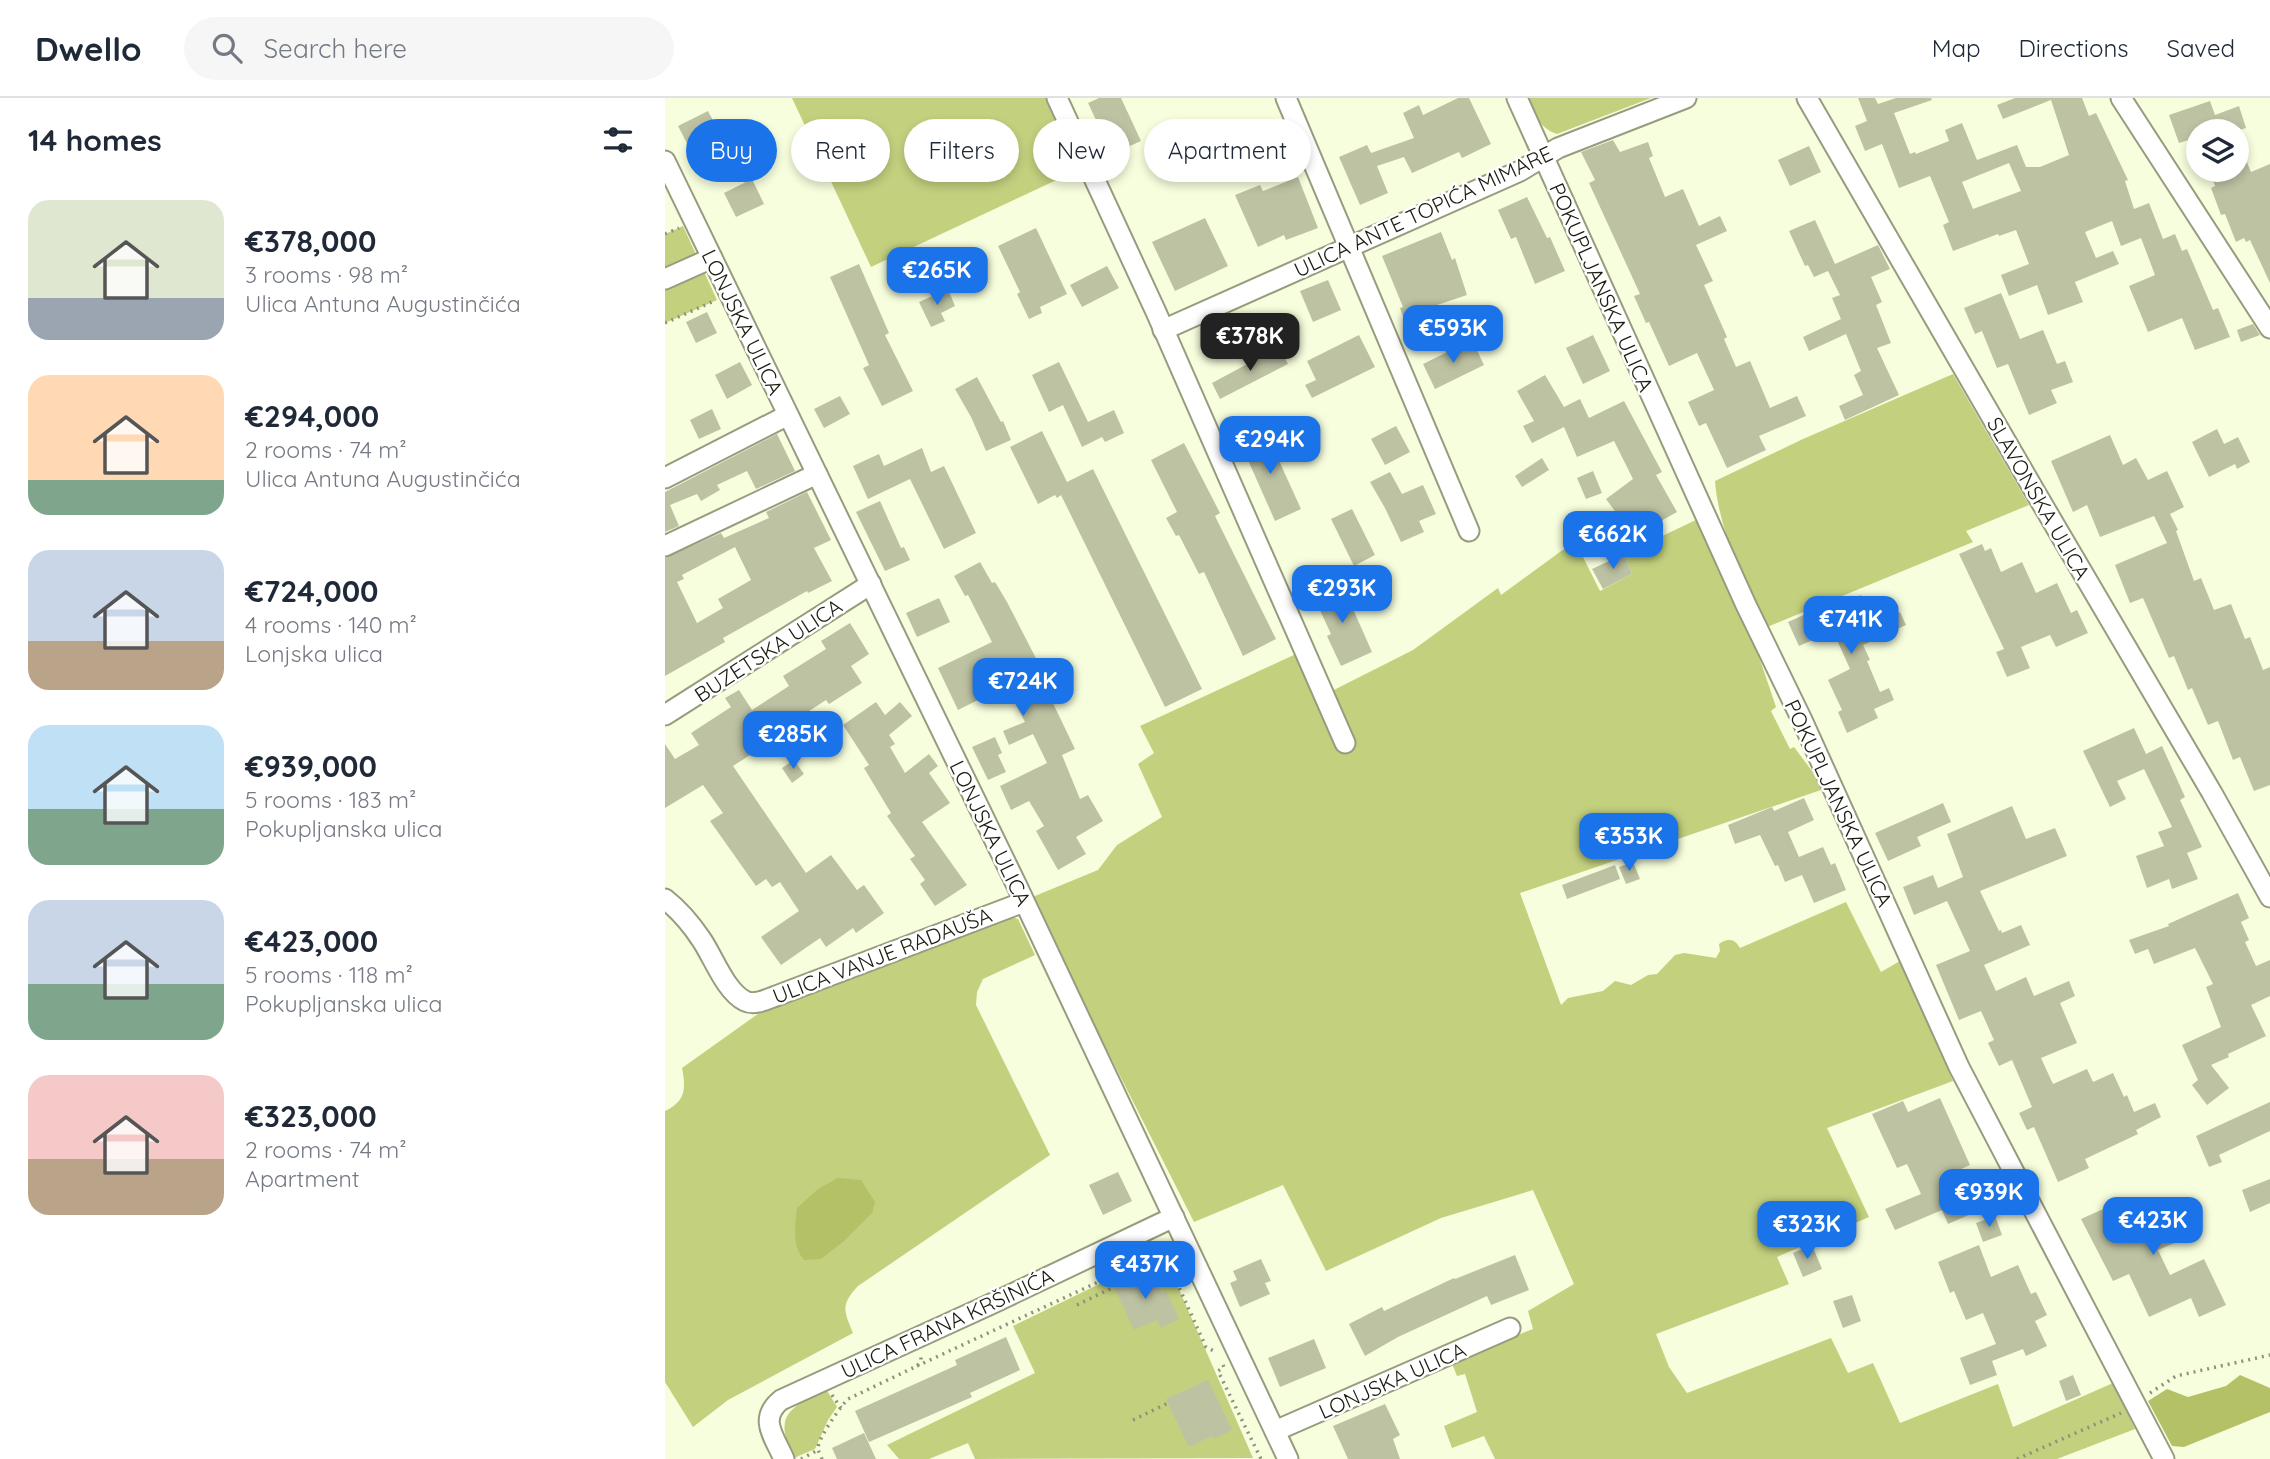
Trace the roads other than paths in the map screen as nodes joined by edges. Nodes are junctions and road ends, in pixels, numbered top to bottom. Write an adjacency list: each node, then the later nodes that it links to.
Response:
1 (1057, 98): 13 (street)
2 (1286, 98): 9 (street)
3 (1517, 98): 7 (street, POKUPLJANSKA ULICA)
4 (1686, 98): 7 (street, ULICA ANTE TOPIĆA MIMARE)
5 (1807, 98): 22 (street, SLAVONSKA ULICA)
6 (2121, 98): 12 (street)
7 (1543, 156): 9 (street, ULICA ANTE TOPIĆA MIMARE); 30 (street, POKUPLJANSKA ULICA)
8 (665, 161): 10 (street, LONJSKA ULICA)
9 (1349, 247): 13 (street, ULICA ANTE TOPIĆA MIMARE); 17 (street)
10 (712, 258): 11 (street); 14 (street, LONJSKA ULICA)
11 (665, 279)
12 (2270, 328)
13 (1163, 330): 21 (street)
14 (788, 415): 15 (street, LONJSKA ULICA); 16 (street)
15 (817, 474): 18 (street); 19 (street, LONJSKA ULICA)
16 (665, 478)
17 (1469, 531)
18 (665, 546)
19 (871, 584): 20 (street, BUZETSKA ULICA); 24 (street, LONJSKA ULICA)
20 (665, 715)
21 (1345, 743)
22 (2270, 897)
23 (665, 899): 24 (street, ULICA VANJE RADAUŠA)
24 (1024, 902): 25 (street, LONJSKA ULICA)
25 (1165, 1221): 27 (street, LONJSKA ULICA); 28 (street, ULICA FRANA KRŠINIĆA)
26 (1510, 1328): 27 (street, LONJSKA ULICA)
27 (1275, 1431): 29 (street, LONJSKA ULICA)
28 (784, 1459)
29 (1288, 1459)
30 (2164, 1459)

